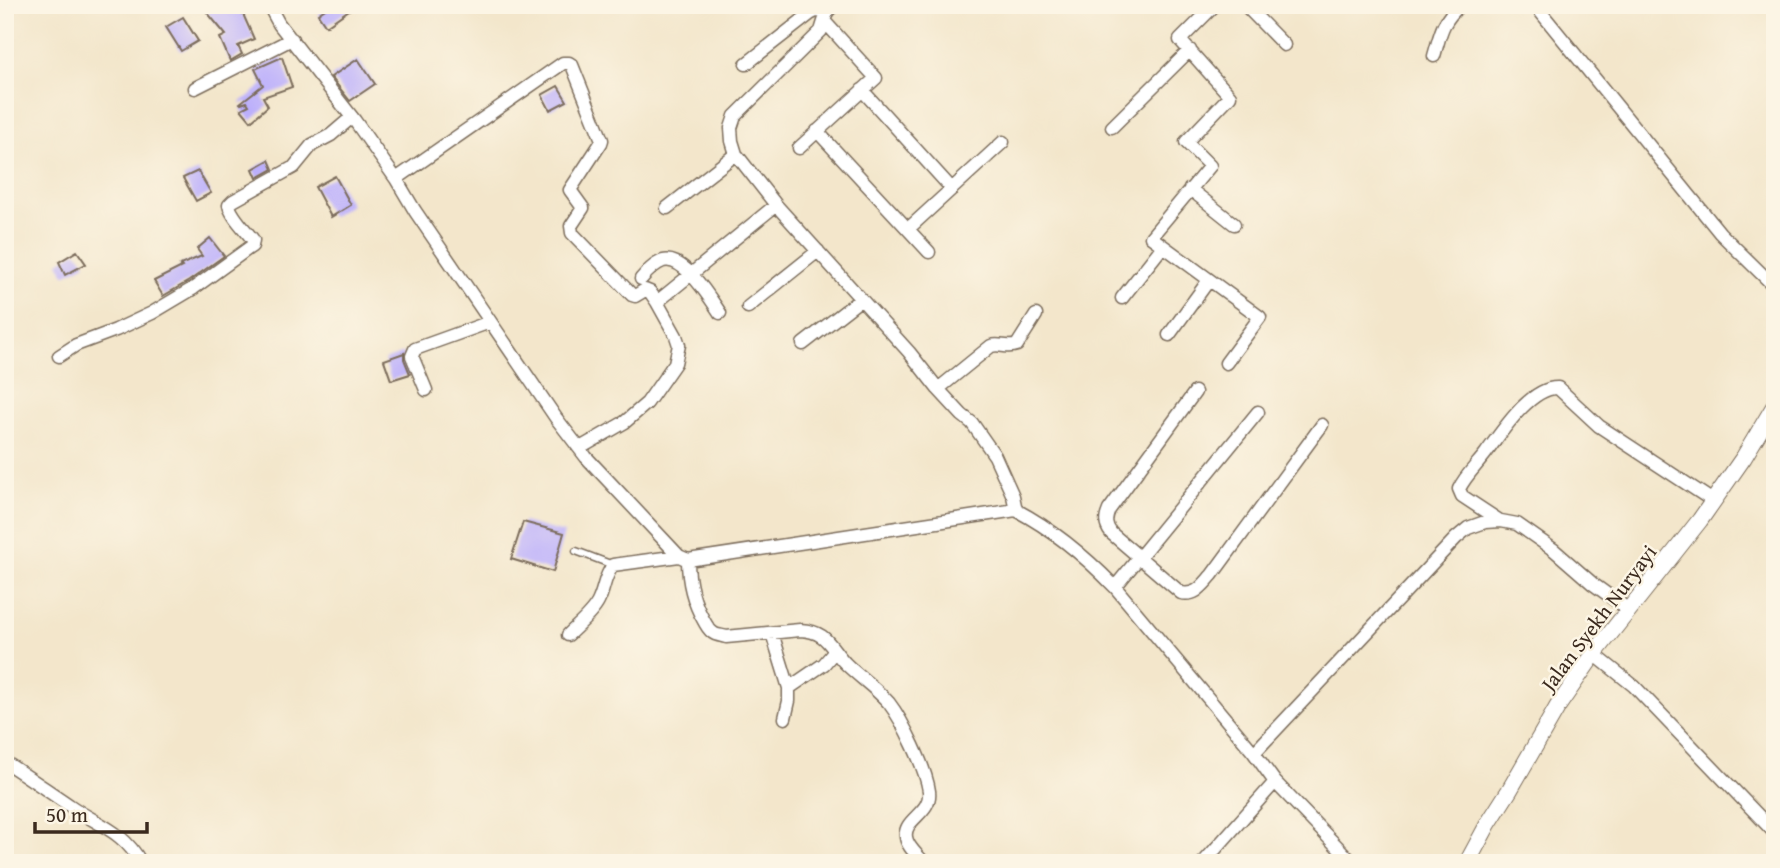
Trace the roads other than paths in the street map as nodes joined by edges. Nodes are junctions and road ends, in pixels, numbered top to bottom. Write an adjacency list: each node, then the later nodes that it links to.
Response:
1 (273, 5): 7 (street)
2 (1216, 5): 9 (street)
3 (1245, 5): 8 (street)
4 (1460, 5): 10 (street)
5 (1535, 5): 33 (street)
6 (829, 13): 11 (street); 13 (street); 19 (street)
7 (292, 39): 12 (street); 14 (street)
8 (1284, 45)
9 (1190, 50): 15 (street); 22 (street)
10 (1434, 56)
11 (746, 64)
12 (195, 88)
13 (862, 90): 16 (street); 21 (street)
14 (352, 117): 20 (street); 43 (street)
15 (1112, 127)
16 (817, 131): 18 (street); 26 (street)
17 (1003, 142): 21 (street)
18 (799, 148)
19 (736, 154): 23 (street); 24 (street)
20 (396, 179): 36 (street); 40 (street)
21 (952, 188): 26 (street)
22 (1191, 189): 25 (street); 27 (street)
23 (776, 205): 28 (street); 30 (street)
24 (667, 208)
25 (1234, 224)
26 (908, 229): 29 (street)
27 (1163, 246): 32 (street); 34 (street)
28 (818, 251): 35 (street); 37 (street)
29 (929, 252)
30 (691, 275): 31 (street); 36 (street); 38 (street)
31 (641, 279)
32 (1209, 280): 41 (street); 44 (street)
33 (1775, 287)
34 (1122, 298)
35 (861, 299): 42 (street); 45 (street)
36 (657, 302): 51 (street)
37 (748, 307)
38 (720, 313)
39 (1036, 315): 45 (street)
40 (490, 322): 46 (street); 51 (street)
41 (1169, 335)
42 (803, 344)
43 (59, 356)
44 (1226, 363)
45 (938, 389): 53 (street)
46 (426, 390)
47 (1195, 392): 56 (street)
48 (1775, 405): 52 (main road, Jalan Syekh Nuryayi)
49 (1258, 412): 56 (street)
50 (1322, 425): 56 (street)
51 (580, 448): 57 (street)
52 (1713, 501): 54 (street); 60 (main road, Jalan Syekh Nuryayi)
53 (1016, 510): 57 (street); 59 (street)
54 (1501, 521): 60 (street); 67 (street)
55 (576, 551): 58 (lane)
56 (1139, 558): 59 (street)
57 (684, 559): 58 (street); 61 (street)
58 (613, 565): 62 (street)
59 (1115, 587): 67 (street)
60 (1629, 610): 64 (main road, Jalan Syekh Nuryayi)
61 (772, 633): 63 (street); 65 (street)
62 (568, 635)
63 (835, 651): 65 (street); 72 (street)
64 (1594, 654): 70 (street); 75 (main road, Jalan Syekh Nuryayi)
65 (789, 688): 66 (street)
66 (785, 718)
67 (1254, 753): 69 (street)
68 (5, 762): 71 (street)
69 (1275, 782): 73 (street); 74 (street)
70 (1775, 833)
71 (141, 863)
72 (924, 863)
73 (1203, 863)
74 (1353, 863)
75 (1467, 863)

